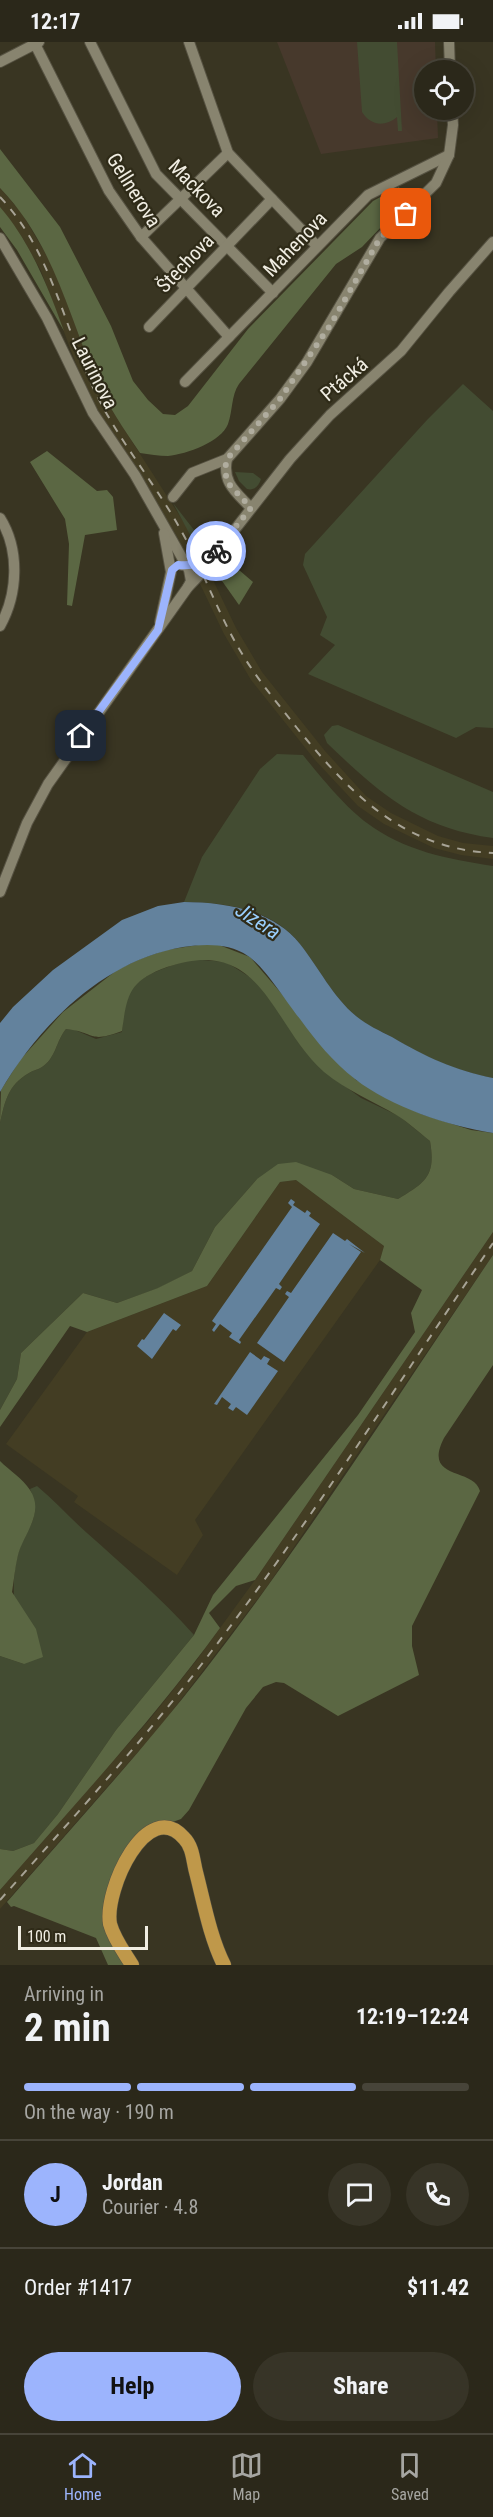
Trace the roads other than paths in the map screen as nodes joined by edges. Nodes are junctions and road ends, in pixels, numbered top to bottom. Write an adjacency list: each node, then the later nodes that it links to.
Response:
1 (90, 42): 10 (street, Mackova)
2 (189, 42): 8 (street)
3 (449, 42): 5 (street)
4 (37, 43): 6 (street); 12 (street, Gellnerova)
5 (450, 60)
6 (0, 62)
7 (453, 120): 9 (street)
8 (228, 153): 10 (street); 11 (street)
9 (449, 155): 16 (street, Mahenova); 22 (street)
10 (182, 199): 12 (street); 15 (street, Mackova)
11 (272, 199): 15 (street, Štechova); 16 (street)
12 (141, 237): 17 (street, Gellnerova)
13 (0, 238): 26 (street, Laurinova)
14 (493, 242): 24 (street, Ptácká)
15 (228, 245): 17 (street, Štechova); 18 (street, Mackova)
16 (317, 246): 18 (street, Mahenova)
17 (185, 288): 19 (street, Štechova); 20 (street, Gellnerova)
18 (273, 292): 20 (street, Mahenova)
19 (149, 327)
20 (229, 337): 21 (street, Mahenova)
21 (185, 382)
22 (227, 459): 23 (street); 24 (street)
23 (173, 497)
24 (251, 508): 27 (street, Ptácká)
25 (0, 518): 31 (street)
26 (162, 524): 28 (street, Laurinova); 29 (street, Laurinova)
27 (222, 546): 28 (street, Ptácká); 30 (street, Ptácká)
28 (187, 567): 29 (street); 30 (street)
29 (170, 578): 30 (street); 32 (street, Ptácká)
30 (188, 587): 32 (street, Ptácká)
31 (0, 626)
32 (158, 630): 33 (street, Ptácká)
33 (0, 892)
34 (132, 1965): 35 (main road)
35 (224, 1965)

